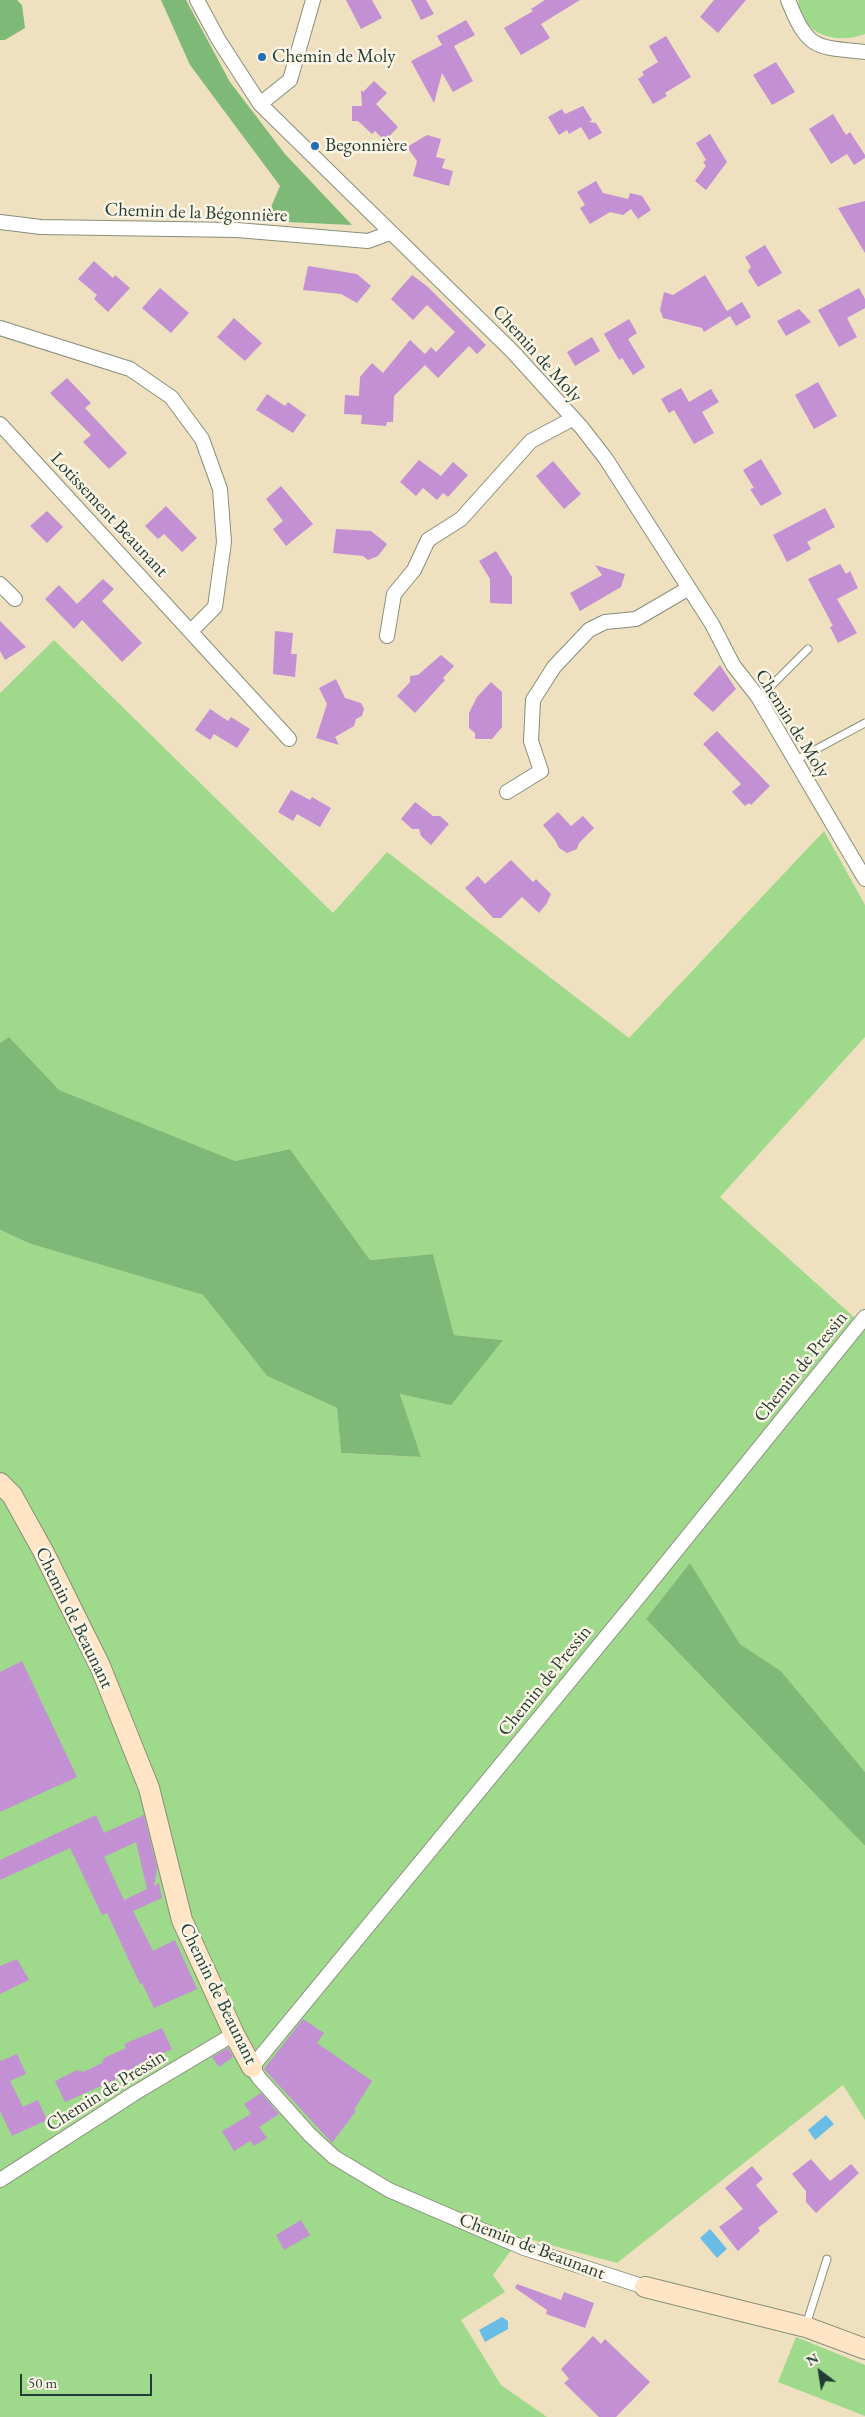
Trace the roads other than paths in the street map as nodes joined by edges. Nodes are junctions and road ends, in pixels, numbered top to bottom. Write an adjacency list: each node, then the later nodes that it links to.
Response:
1 (197, 0): 5 (street, Chemin de Moly)
2 (313, 0): 5 (street)
3 (788, 0): 4 (street)
4 (865, 52)
5 (260, 104): 7 (street, Chemin de Moly)
6 (0, 222): 7 (street, Chemin de la Bégonnière)
7 (390, 233): 9 (street, Chemin de Moly)
8 (0, 328): 14 (street)
9 (572, 420): 12 (street, Chemin de Moly); 15 (street, Chemin de Moly)
10 (0, 424): 14 (street, Lotissement Beaunant)
11 (0, 584): 13 (street)
12 (689, 588): 17 (street, Chemin de Moly); 21 (street)
13 (15, 599)
14 (192, 631): 19 (street, Lotissement Beaunant)
15 (387, 636)
16 (808, 649): 17 (lane)
17 (758, 697): 20 (street, Chemin de Moly)
18 (865, 723): 20 (lane)
19 (289, 739)
20 (796, 760): 22 (street, Chemin de Moly)
21 (507, 792)
22 (865, 879)
23 (865, 1317): 26 (street, Chemin de Pressin)
24 (0, 1483): 25 (street, Chemin de Beaunant)
25 (234, 2034): 26 (street, Chemin de Beaunant); 27 (street, Chemin de Pressin)
26 (252, 2067): 29 (street, Chemin de Beaunant)
27 (0, 2180)
28 (827, 2259): 30 (lane)
29 (646, 2287): 30 (street, Chemin de Beaunant)
30 (806, 2327): 31 (street, Chemin de Beaunant)
31 (865, 2349)

